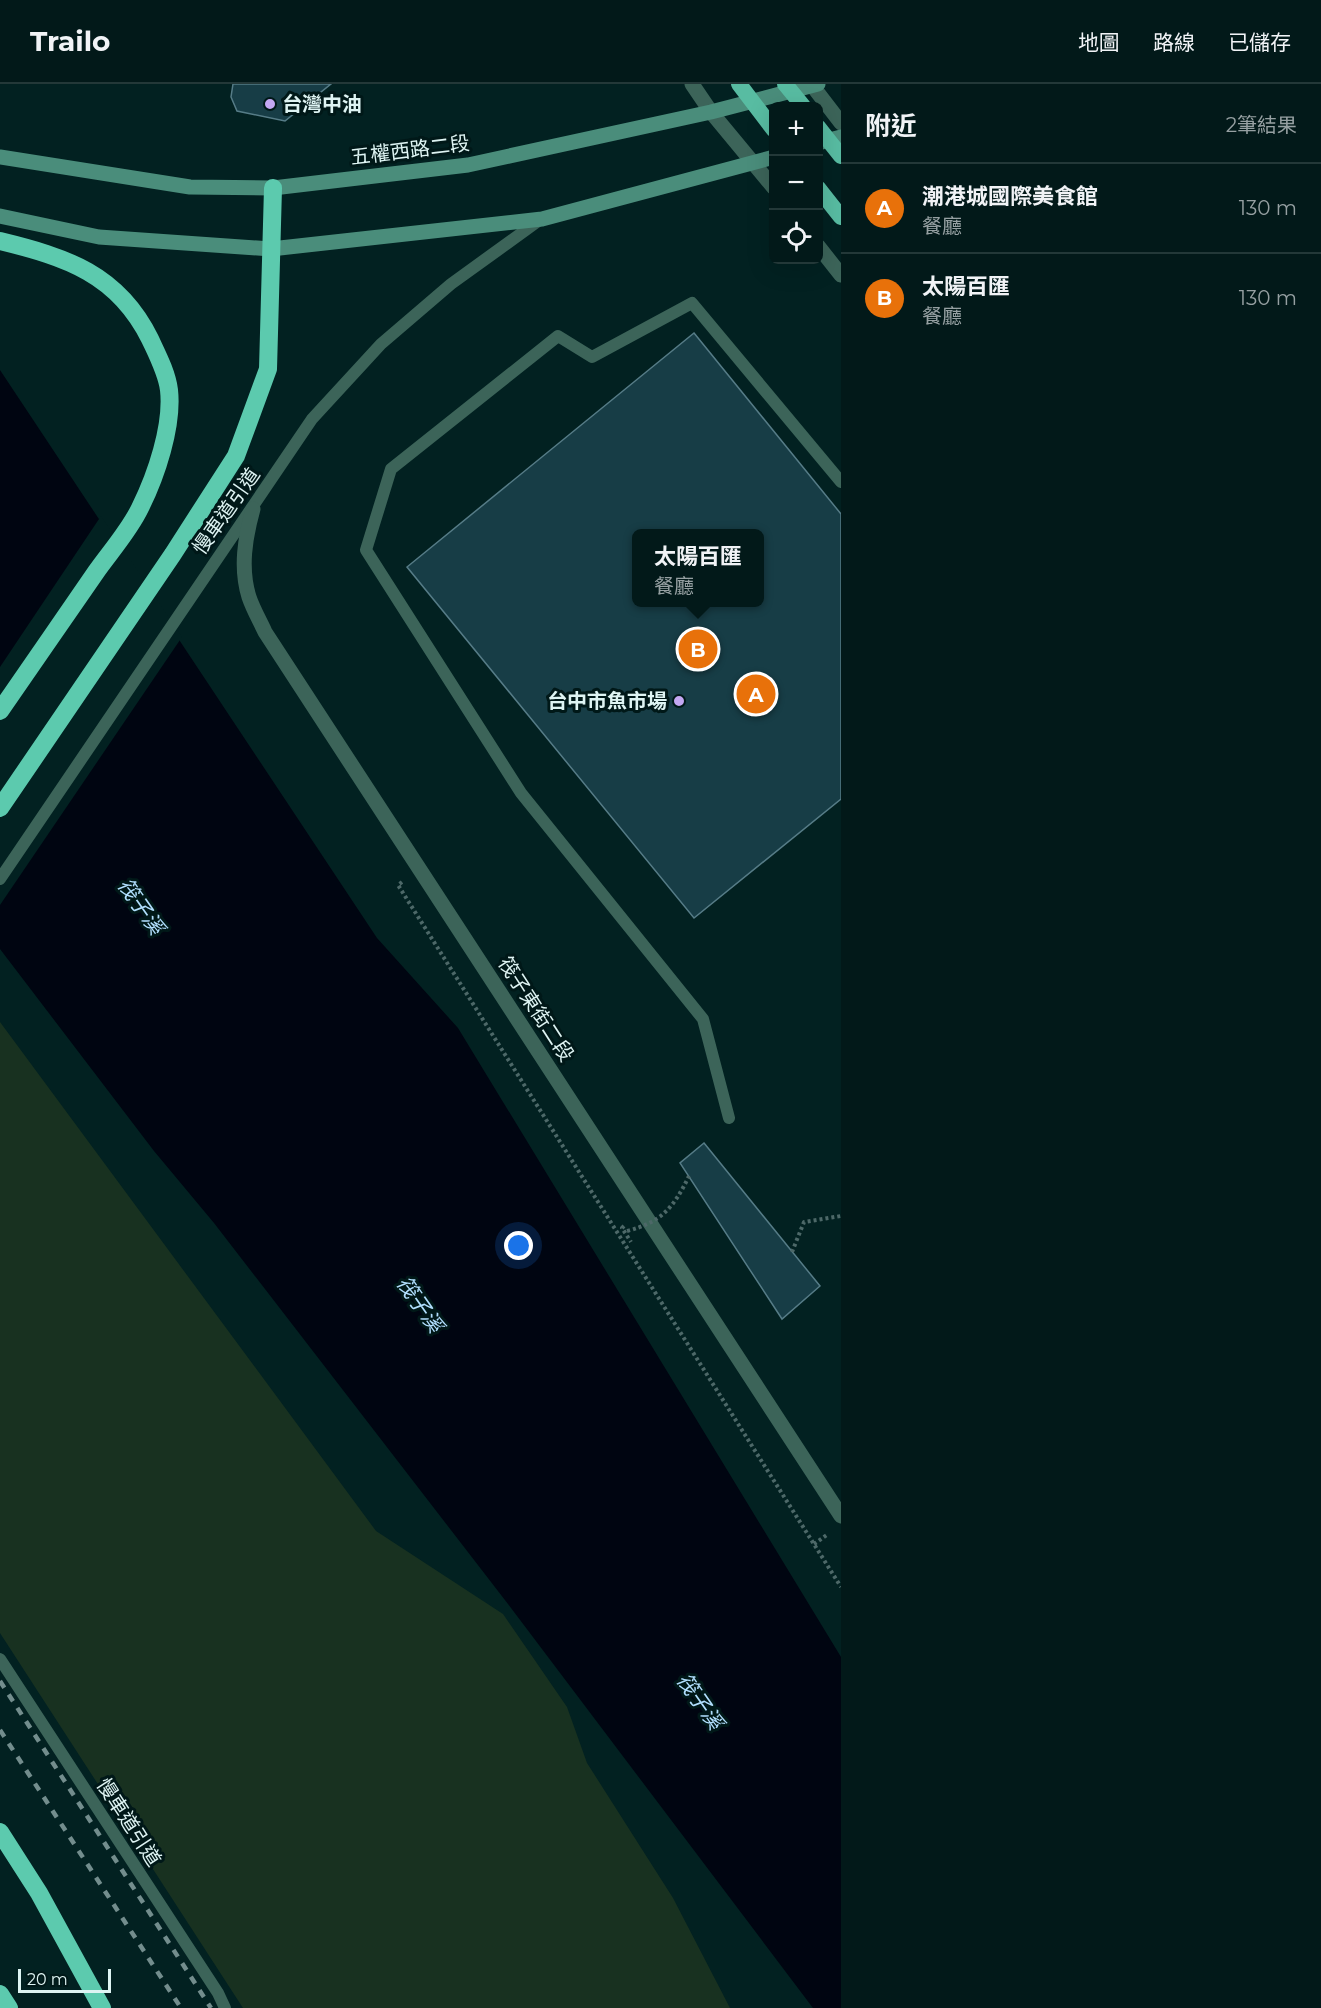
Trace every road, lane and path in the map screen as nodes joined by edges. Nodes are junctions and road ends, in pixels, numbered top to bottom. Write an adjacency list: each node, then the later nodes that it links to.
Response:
1 (692, 84): 7 (street)
2 (739, 84): 5 (highway)
3 (786, 84): 6 (highway, bridge)
4 (814, 85): 5 (main road, 五權西路二段); 8 (street)
5 (751, 101): 7 (main road, 五權西路二段); 9 (highway)
6 (800, 102)
7 (711, 112): 16 (street); 18 (main road, 五權西路二段)
8 (841, 123)
9 (769, 124)
10 (823, 132): 13 (highway, bridge)
11 (841, 137): 12 (main road)
12 (823, 142)
13 (841, 156)
14 (0, 158): 18 (main road, 五權西路二段)
15 (769, 159): 16 (main road)
16 (754, 164): 17 (street); 22 (main road)
17 (769, 182)
18 (273, 188): 24 (highway)
19 (823, 193): 21 (highway)
20 (0, 216): 24 (main road)
21 (841, 217)
22 (542, 219): 24 (main road); 28 (lane, 慢車道引道)
23 (0, 241): 29 (highway)
24 (271, 249): 30 (highway)
25 (823, 251): 26 (street)
26 (841, 275)
27 (841, 482): 33 (lane)
28 (253, 509): 31 (street, 筏子東街二段); 32 (lane, 慢車道引道)
29 (0, 711)
30 (0, 808)
31 (419, 869): 39 (path); 40 (street, 筏子東街二段)
32 (0, 879)
33 (729, 1118)
34 (689, 1176): 36 (path, bridge)
35 (841, 1216): 37 (path)
36 (627, 1231)
37 (792, 1252)
38 (643, 1259): 39 (path)
39 (637, 1263): 41 (path)
40 (841, 1516)
41 (841, 1587)
42 (0, 1659): 47 (lane, 慢車道引道)
43 (0, 1832): 46 (highway)
44 (0, 1994): 45 (highway)
45 (9, 2008)
46 (102, 2008)
47 (225, 2008)

